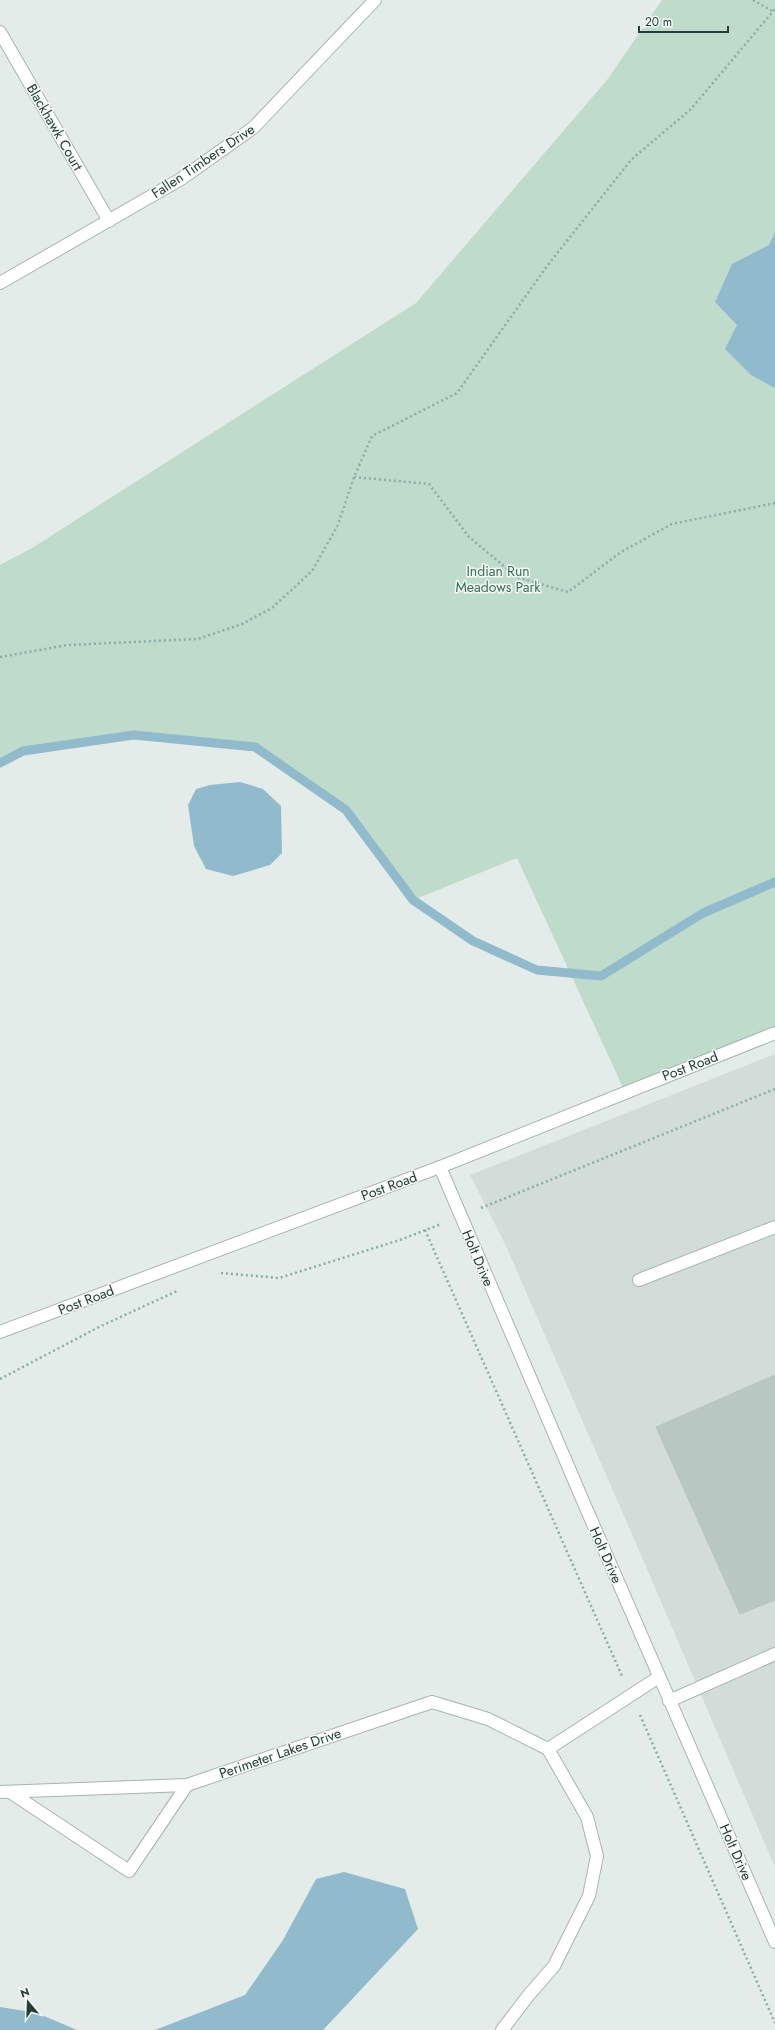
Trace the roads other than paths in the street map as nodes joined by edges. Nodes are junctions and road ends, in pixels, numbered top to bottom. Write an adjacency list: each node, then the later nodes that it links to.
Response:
1 (375, 0): 3 (street, Fallen Timbers Drive)
2 (0, 32): 3 (street, Blackhawk Court)
3 (109, 221): 4 (street, Fallen Timbers Drive)
4 (0, 283)
5 (775, 1033): 6 (street, Post Road)
6 (440, 1167): 9 (street, Post Road); 11 (street, Holt Drive)
7 (775, 1227): 8 (street)
8 (639, 1280)
9 (0, 1332)
10 (775, 1654): 12 (street)
11 (659, 1677): 12 (street, Holt Drive); 13 (street)
12 (669, 1701): 16 (street, Holt Drive)
13 (548, 1749): 14 (street, Perimeter Lakes Drive); 17 (street)
14 (187, 1785): 15 (street, Perimeter Lakes Drive); 15 (street)
15 (5, 1792)
16 (775, 1942)
17 (502, 2030)

